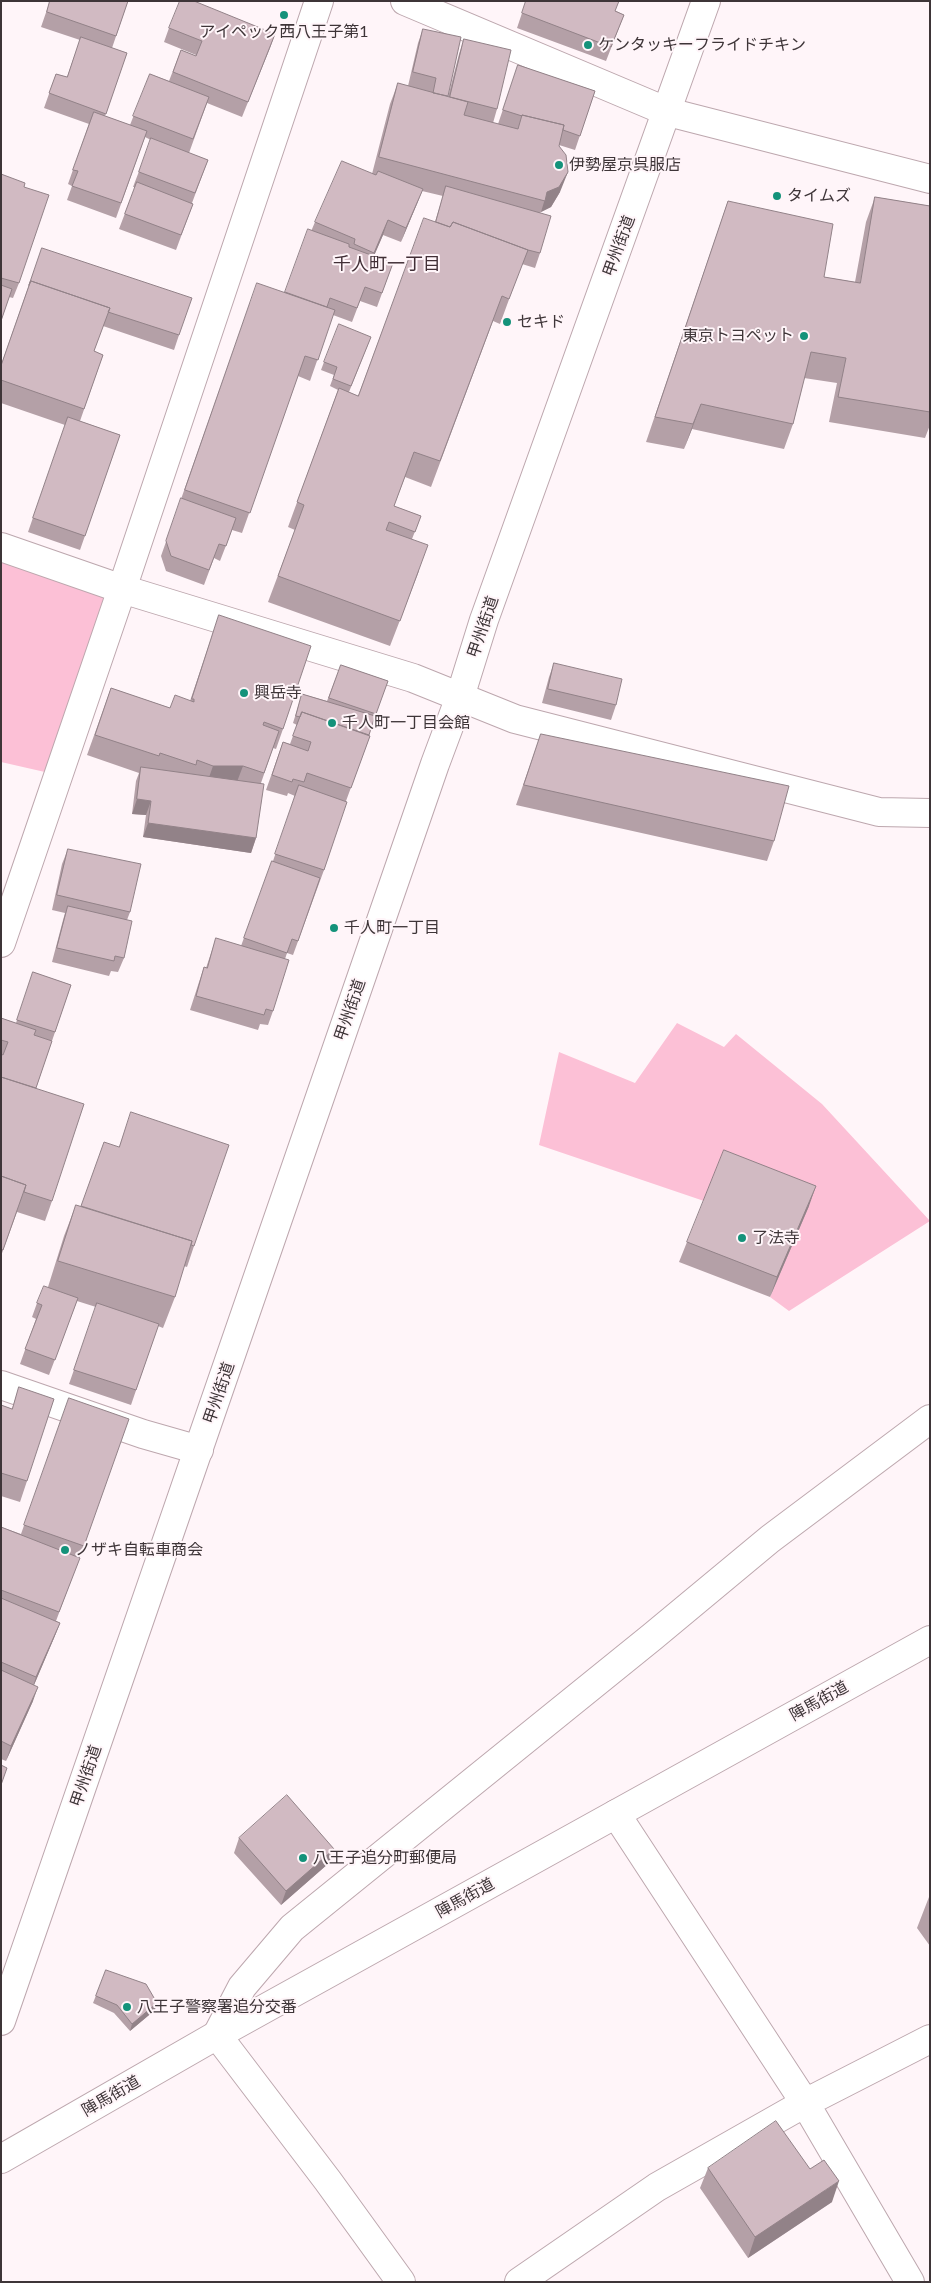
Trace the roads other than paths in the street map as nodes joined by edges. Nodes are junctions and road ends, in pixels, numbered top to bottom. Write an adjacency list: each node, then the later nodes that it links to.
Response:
1 (319, 1): 7 (main road)
2 (404, 1): 4 (main road)
3 (706, 1): 4 (main road, 甲州街道)
4 (668, 112): 5 (main road); 8 (main road, 甲州街道)
5 (930, 179)
6 (1, 547): 7 (main road)
7 (122, 590): 8 (main road); 10 (main road)
8 (460, 697): 9 (main road); 13 (main road, 甲州街道)
9 (930, 813)
10 (1, 943)
11 (1, 1385): 13 (main road)
12 (930, 1419): 17 (main road)
13 (199, 1450): 16 (main road, 甲州街道)
14 (930, 1640): 15 (main road, 陣馬街道)
15 (616, 1814): 17 (main road, 陣馬街道); 19 (main road)
16 (1, 2021)
17 (217, 2035): 20 (main road, 陣馬街道); 21 (main road)
18 (930, 2039): 19 (main road)
19 (805, 2103): 22 (main road); 23 (main road)
20 (1, 2159)
21 (401, 2282)
22 (519, 2282)
23 (910, 2282)

